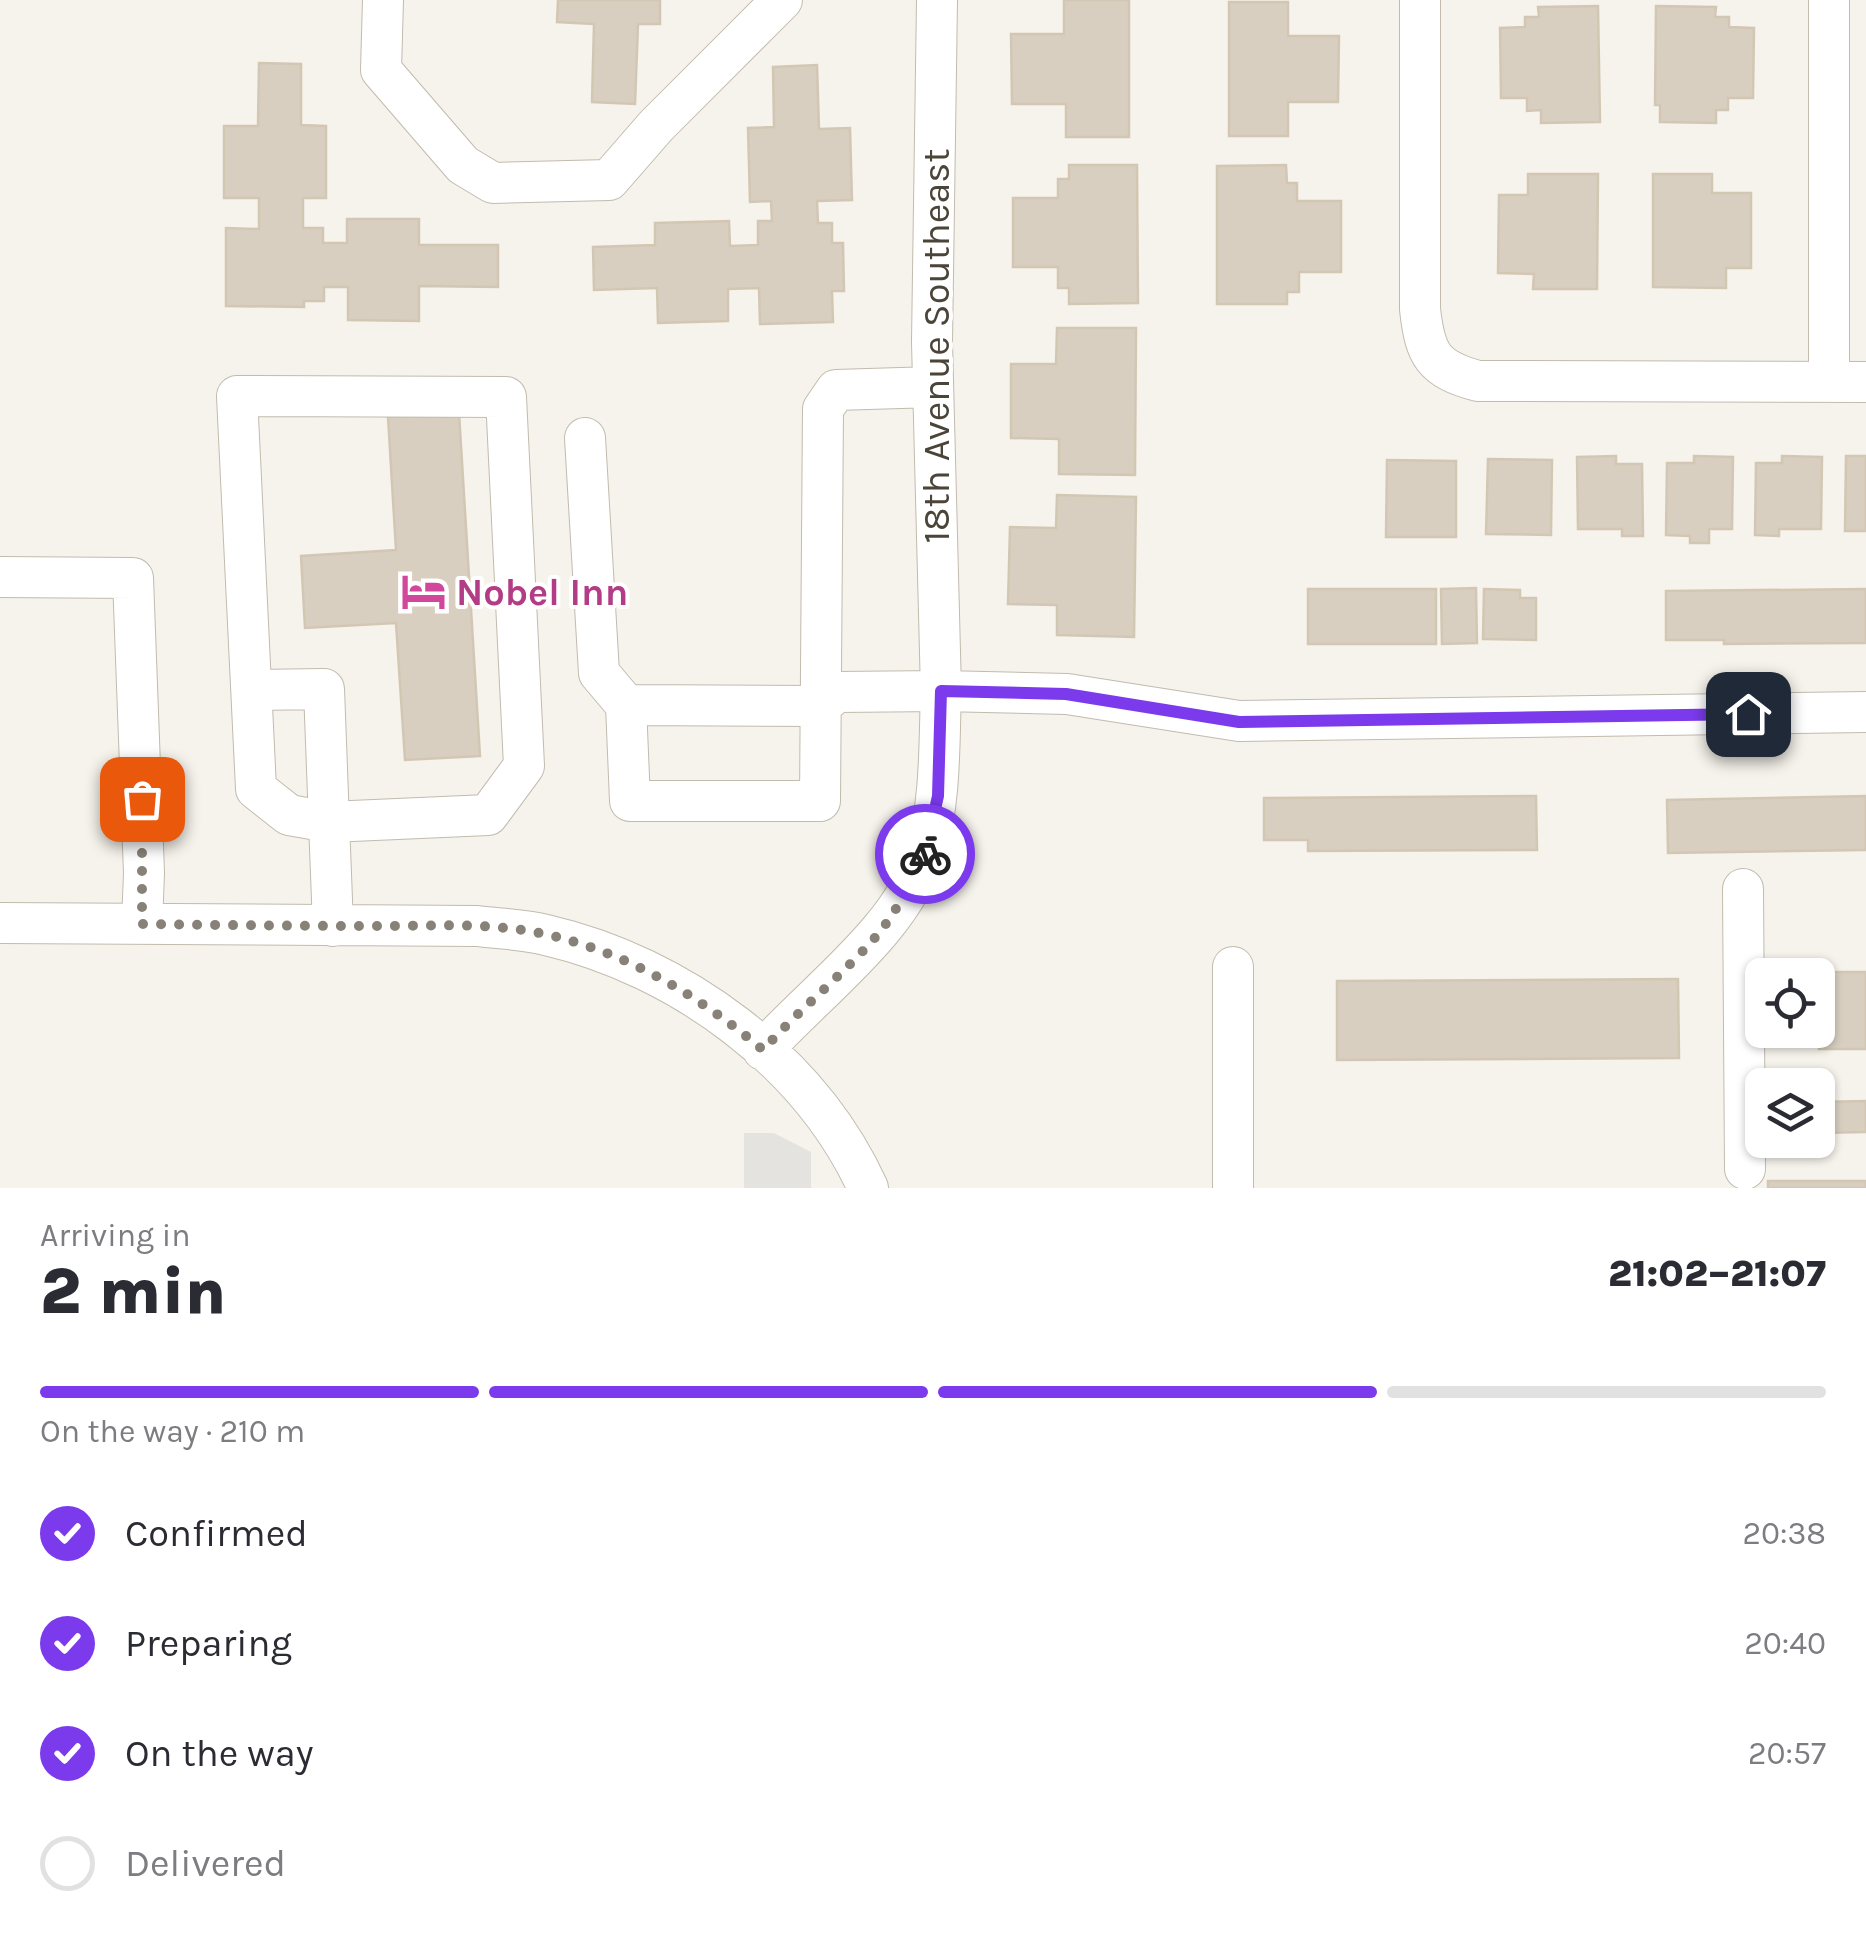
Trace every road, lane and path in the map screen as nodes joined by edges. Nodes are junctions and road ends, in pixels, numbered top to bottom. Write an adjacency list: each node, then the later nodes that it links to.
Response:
1 (383, 0): 2 (street)
2 (782, 0)
3 (937, 0): 7 (street, 18th Avenue Southeast)
4 (1420, 0): 6 (street)
5 (1829, 0): 6 (street)
6 (1847, 382)
7 (933, 386): 11 (street, 18th Avenue Southeast); 13 (street)
8 (585, 438): 12 (street)
9 (0, 577): 18 (street)
10 (252, 690): 15 (street); 15 (street); 15 (street)
11 (941, 691): 13 (street); 14 (street); 21 (street, 18th Avenue Southeast)
12 (626, 705): 13 (street); 13 (street)
13 (820, 706)
14 (1866, 712)
15 (329, 822): 19 (street)
16 (1743, 889): 22 (street)
17 (0, 923): 18 (street)
18 (142, 924): 19 (street)
19 (333, 926): 21 (street)
20 (1233, 967): 24 (street)
21 (763, 1050): 23 (street)
22 (1745, 1169)
23 (868, 1188)
24 (1232, 1188)

